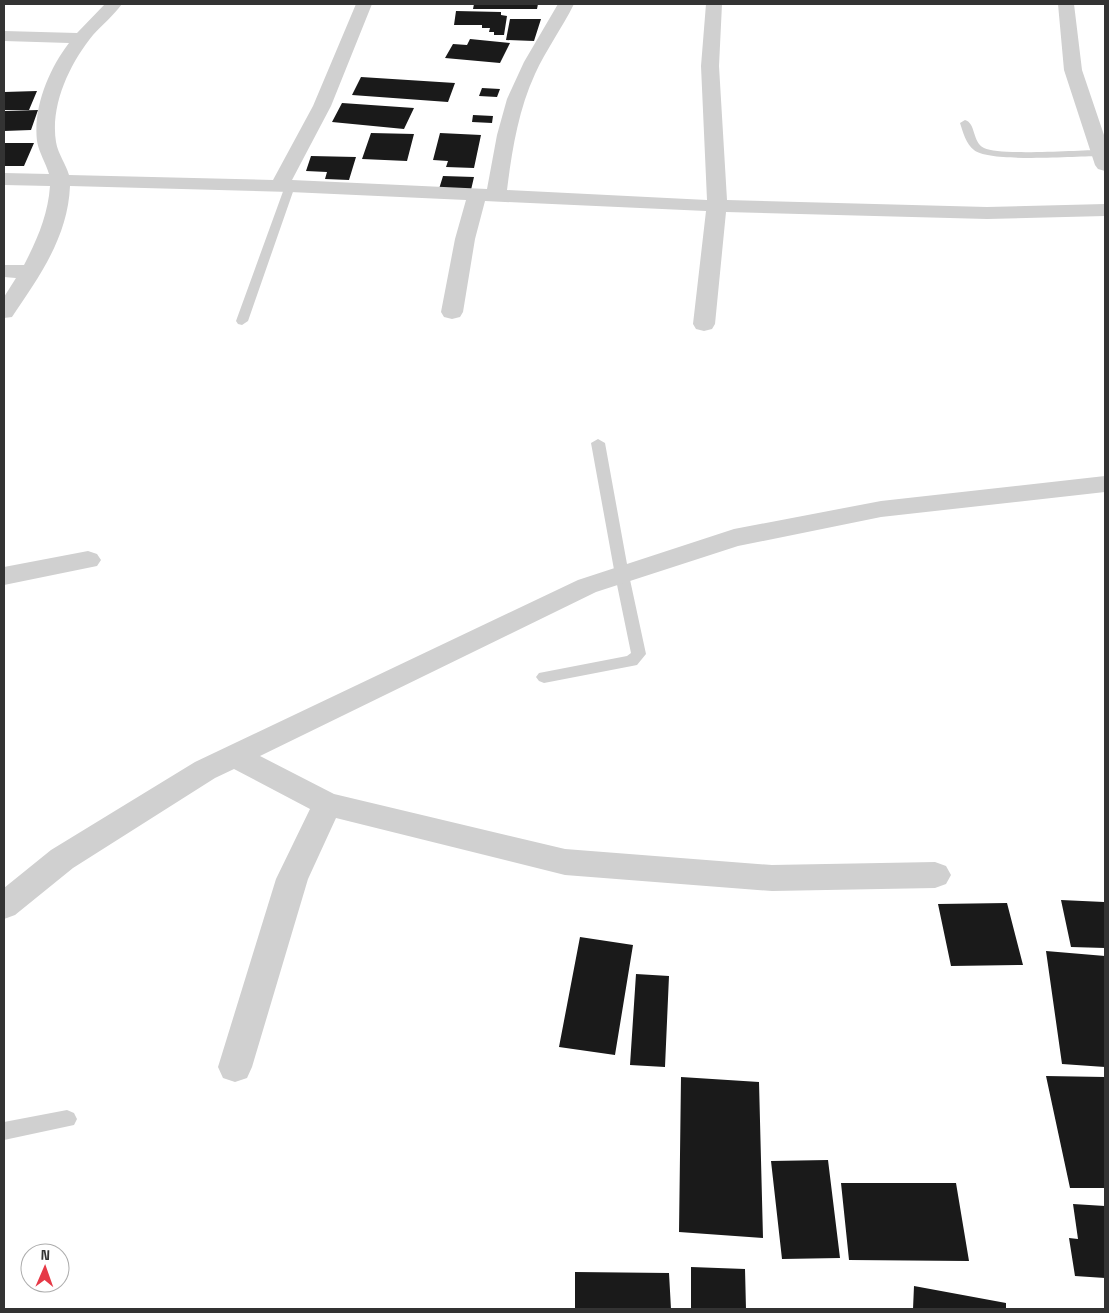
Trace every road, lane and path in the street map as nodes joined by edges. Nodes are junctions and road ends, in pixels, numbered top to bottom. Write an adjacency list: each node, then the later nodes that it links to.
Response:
1 (114, 4): 7 (street)
2 (364, 4): 12 (street)
3 (566, 4): 13 (street)
4 (714, 4): 14 (street)
5 (1066, 4): 9 (street)
6 (4, 36): 7 (street)
7 (82, 38): 11 (street)
8 (965, 123): 9 (lane)
9 (1103, 159)
10 (4, 179): 11 (street)
11 (60, 180): 12 (street); 17 (street)
12 (285, 185): 13 (street); 20 (lane)
13 (486, 196): 14 (street); 19 (street)
14 (717, 206): 15 (street); 21 (street)
15 (1105, 210)
16 (4, 271): 17 (street)
17 (32, 272): 18 (street)
18 (4, 312)
19 (452, 312)
20 (242, 321)
21 (704, 324)
22 (598, 443): 25 (lane)
23 (1105, 484): 25 (street)
24 (88, 560): 26 (street)
25 (622, 575): 27 (lane); 28 (street)
26 (4, 576)
27 (544, 678)
28 (234, 756): 29 (street); 31 (street)
29 (327, 804): 30 (street); 32 (street)
30 (935, 875)
31 (4, 906)
32 (235, 1067)
33 (67, 1119): 34 (lane)
34 (4, 1131)

